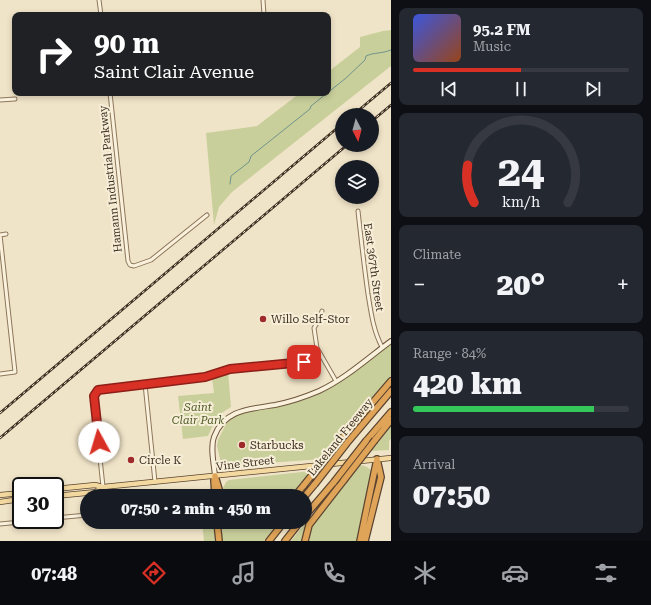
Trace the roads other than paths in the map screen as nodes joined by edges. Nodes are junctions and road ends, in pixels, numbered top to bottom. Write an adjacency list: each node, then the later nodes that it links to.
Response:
1 (100, 0): 3 (street)
2 (263, 0): 4 (street)
3 (101, 12)
4 (264, 12)
5 (110, 96): 9 (street, Hamann Industrial Parkway)
6 (15, 99): 7 (street)
7 (0, 100)
8 (358, 210): 14 (street, East 367th Street)
9 (207, 214)
10 (6, 234): 11 (street)
11 (0, 235): 16 (street)
12 (322, 311): 17 (street)
13 (391, 341): 14 (street)
14 (382, 347): 17 (street)
15 (304, 362): 19 (street)
16 (0, 374)
17 (336, 381): 25 (street)
18 (391, 381): 31 (highway, bridge)
19 (145, 384): 26 (street); 27 (street)
20 (391, 392): 32 (highway, Lakeland Freeway, bridge)
21 (391, 412): 38 (highway, Lakeland Freeway, bridge)
22 (391, 420): 49 (highway, bridge)
23 (391, 458): 24 (main road, Vine Street)
24 (377, 459): 25 (main road, Vine Street); 50 (highway); 51 (highway)
25 (214, 476): 26 (main road, Vine Street); 29 (highway); 30 (highway)
26 (155, 482): 27 (main road, Vine Street)
27 (102, 487): 28 (main road, Vine Street); 35 (main road, Vine Street)
28 (64, 488)
29 (215, 489)
30 (219, 489)
31 (301, 489)
32 (311, 489)
33 (12, 494): 34 (main road)
34 (0, 495)
35 (64, 495)
36 (12, 500): 37 (main road)
37 (0, 502)
38 (312, 508)
39 (80, 516): 40 (street)
40 (64, 517)
41 (12, 523): 42 (street)
42 (0, 524)
43 (218, 529): 46 (highway)
44 (278, 529): 47 (highway)
45 (294, 529): 48 (highway)
46 (219, 541)
47 (269, 541)
48 (285, 541)
49 (305, 541)
50 (360, 541)
51 (365, 541)

